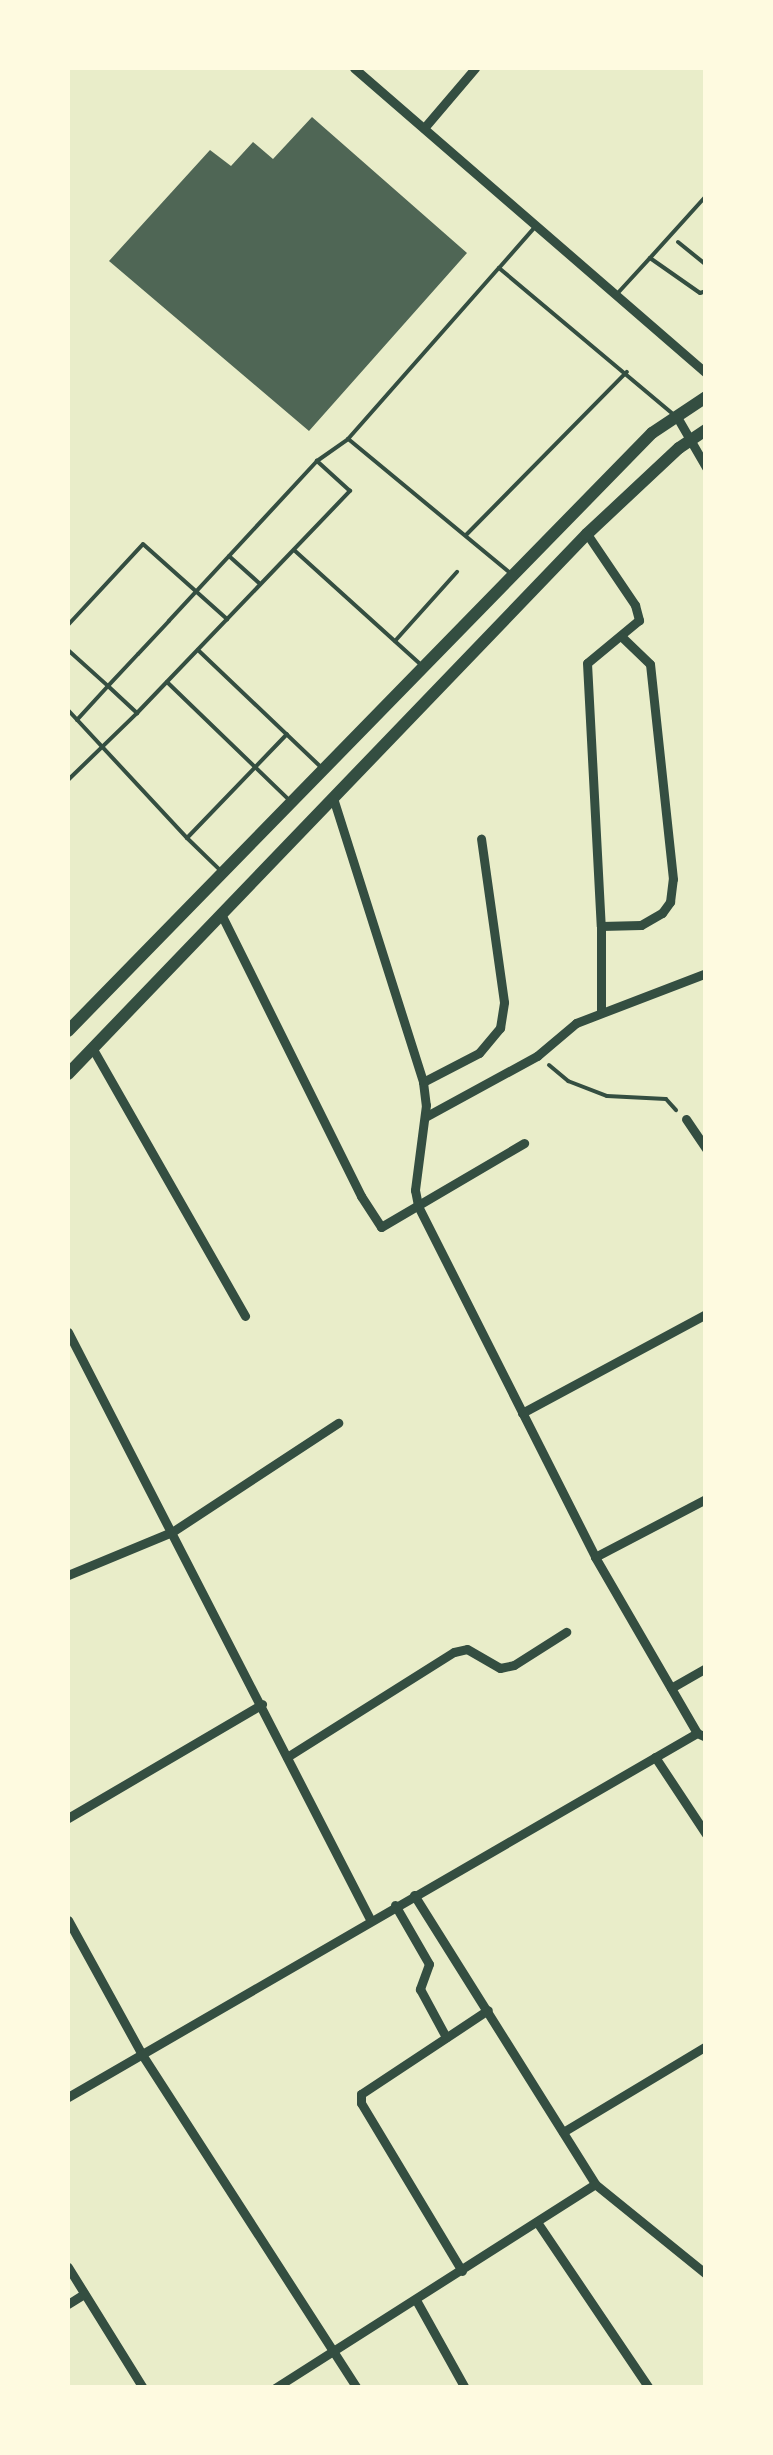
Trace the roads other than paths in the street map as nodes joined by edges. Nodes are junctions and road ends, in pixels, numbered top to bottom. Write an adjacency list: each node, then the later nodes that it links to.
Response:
1 (354, 68): 3 (street)
2 (475, 68): 3 (street)
3 (424, 128): 5 (street)
4 (706, 196): 6 (lane)
5 (536, 226): 7 (lane); 9 (street)
6 (650, 258): 8 (lane); 9 (lane)
7 (499, 268): 10 (lane); 15 (lane)
8 (706, 291)
9 (616, 295): 11 (street)
10 (627, 372): 13 (lane); 20 (lane)
11 (706, 373)
12 (706, 397): 13 (main road)
13 (676, 417): 16 (street); 24 (main road)
14 (706, 430): 16 (main road)
15 (348, 439): 17 (lane); 20 (lane)
16 (691, 440): 18 (street); 19 (main road)
17 (318, 461): 21 (lane); 22 (lane)
18 (706, 467)
19 (587, 534): 29 (street); 44 (main road)
20 (466, 535): 24 (lane)
21 (294, 550): 25 (lane); 30 (lane)
22 (229, 556): 25 (lane); 26 (lane)
23 (457, 572): 30 (lane)
24 (512, 576): 33 (main road)
25 (260, 584): 27 (lane)
26 (196, 591): 27 (lane); 28 (lane); 35 (lane)
27 (227, 619): 32 (lane)
28 (68, 625)
29 (622, 636): 50 (street); 50 (street)
30 (395, 641): 33 (lane)
31 (68, 650): 35 (lane)
32 (198, 650): 34 (lane); 39 (lane)
33 (424, 667): 42 (main road)
34 (166, 682): 37 (lane); 41 (lane)
35 (108, 686): 37 (lane); 38 (lane)
36 (68, 710): 38 (lane)
37 (137, 713): 40 (lane)
38 (77, 720): 40 (lane)
39 (287, 734): 41 (lane); 42 (lane)
40 (103, 746): 43 (lane); 46 (lane)
41 (255, 768): 45 (lane); 46 (lane)
42 (324, 770): 45 (main road)
43 (68, 780)
44 (334, 801): 49 (main road); 56 (street)
45 (292, 803): 48 (main road)
46 (186, 838): 48 (lane)
47 (481, 839): 56 (street)
48 (224, 874): 53 (main road)
49 (222, 916): 54 (main road); 61 (street)
50 (601, 926): 52 (street)
51 (706, 973): 52 (street)
52 (601, 1012): 57 (street)
53 (68, 1031)
54 (94, 1051): 55 (main road); 63 (street)
55 (68, 1074)
56 (423, 1082): 57 (street)
57 (424, 1117): 61 (street)
58 (686, 1119): 60 (street)
59 (524, 1143): 61 (street)
60 (706, 1150)
61 (418, 1206): 65 (street)
62 (706, 1314): 65 (street)
63 (245, 1316)
64 (68, 1332): 68 (street)
65 (522, 1413): 69 (street)
66 (338, 1423): 68 (street)
67 (706, 1499): 69 (street)
68 (172, 1532): 70 (street); 74 (street)
69 (596, 1557): 73 (street)
70 (68, 1575)
71 (566, 1632): 77 (street)
72 (706, 1668): 73 (street)
73 (671, 1688): 75 (street)
74 (262, 1704): 77 (street); 78 (street)
75 (701, 1735): 76 (street)
76 (656, 1756): 79 (street); 80 (street)
77 (287, 1757): 82 (street)
78 (68, 1818)
79 (706, 1834)
80 (414, 1895): 81 (street); 84 (street)
81 (396, 1905): 82 (street); 85 (street)
82 (370, 1919): 87 (street)
83 (68, 1920): 87 (street)
84 (488, 2010): 85 (street); 89 (street)
85 (446, 2037): 93 (street)
86 (706, 2046): 89 (street)
87 (141, 2053): 88 (street); 98 (street)
88 (68, 2098)
89 (563, 2132): 90 (street)
90 (595, 2184): 91 (street); 94 (street)
91 (537, 2222): 93 (street); 103 (street)
92 (68, 2267): 95 (street)
93 (462, 2271): 96 (street)
94 (706, 2274)
95 (84, 2294): 97 (street); 99 (street)
96 (416, 2300): 98 (street); 102 (street)
97 (68, 2304)
98 (334, 2352): 100 (street); 101 (street)
99 (143, 2388)
100 (276, 2388)
101 (358, 2388)
102 (465, 2388)
103 (649, 2388)

